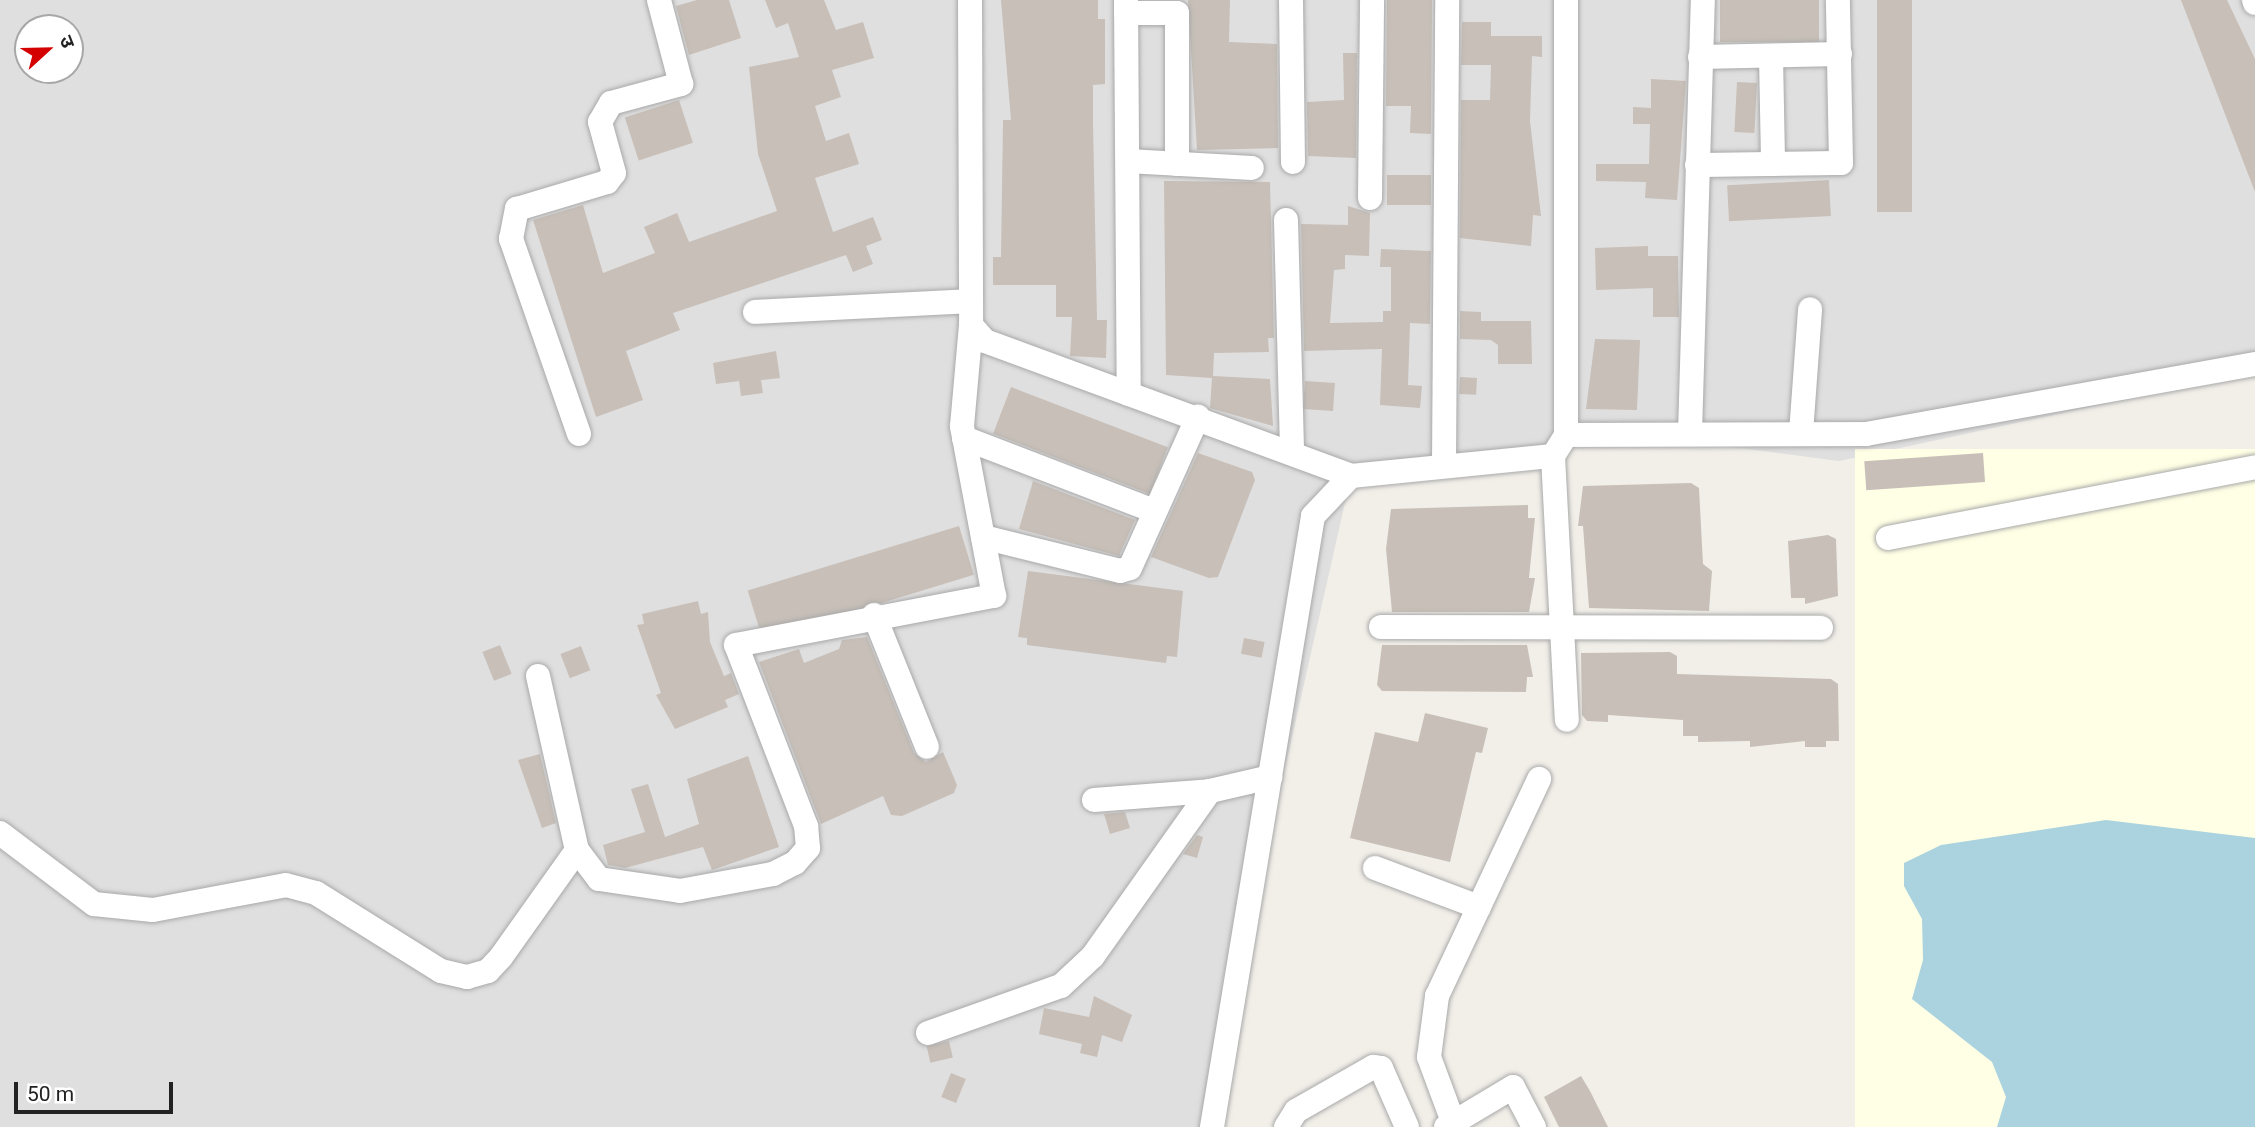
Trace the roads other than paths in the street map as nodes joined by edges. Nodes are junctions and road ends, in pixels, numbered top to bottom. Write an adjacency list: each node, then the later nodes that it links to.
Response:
1 (659, 0): 29 (street)
2 (970, 0): 23 (street)
3 (1291, 0): 14 (street)
4 (1372, 0): 19 (street)
5 (1447, 0): 34 (street)
6 (1566, 0): 30 (street)
7 (1703, 0): 12 (street)
8 (1838, 0): 10 (street)
9 (1126, 7): 13 (street); 15 (street)
10 (1840, 54): 11 (street); 17 (street)
11 (1771, 56): 12 (street); 17 (street)
12 (1700, 57): 16 (street)
13 (1128, 161): 15 (street); 25 (street)
14 (1293, 162)
15 (1177, 164): 18 (street)
16 (1697, 164): 17 (street); 27 (street)
17 (1773, 164)
18 (1251, 168)
19 (1370, 198)
20 (1286, 220): 32 (street)
21 (1810, 309): 28 (street)
22 (755, 312): 23 (street)
23 (971, 313): 25 (street); 31 (street)
24 (2255, 364): 28 (street)
25 (1129, 394): 26 (street)
26 (1198, 417): 32 (street); 37 (street)
27 (1690, 433): 28 (street); 30 (street)
28 (1801, 433)
29 (579, 434)
30 (1566, 435): 33 (street)
31 (964, 438): 37 (street); 38 (street)
32 (1292, 450): 36 (street)
33 (1553, 456): 34 (street); 42 (street)
34 (1444, 464): 36 (street)
35 (2255, 467): 39 (street)
36 (1350, 476): 47 (street)
37 (1154, 511): 38 (street)
38 (983, 537): 40 (street)
39 (1888, 538)
40 (874, 615): 46 (street); 52 (street)
41 (1381, 627): 42 (street)
42 (1563, 628): 43 (street); 45 (street)
43 (1821, 628)
44 (538, 676): 52 (street)
45 (1567, 720)
46 (928, 747)
47 (1270, 777): 49 (street); 57 (street)
48 (1539, 779): 54 (street)
49 (1210, 790): 50 (street); 55 (street)
50 (1094, 800)
51 (0, 833): 52 (street)
52 (577, 850)
53 (1376, 868): 54 (street)
54 (1479, 907): 56 (street)
55 (928, 1033)
56 (1452, 1126): 60 (street)
57 (1212, 1127)
58 (1286, 1127): 59 (street)
59 (1407, 1127)
60 (1534, 1127)

